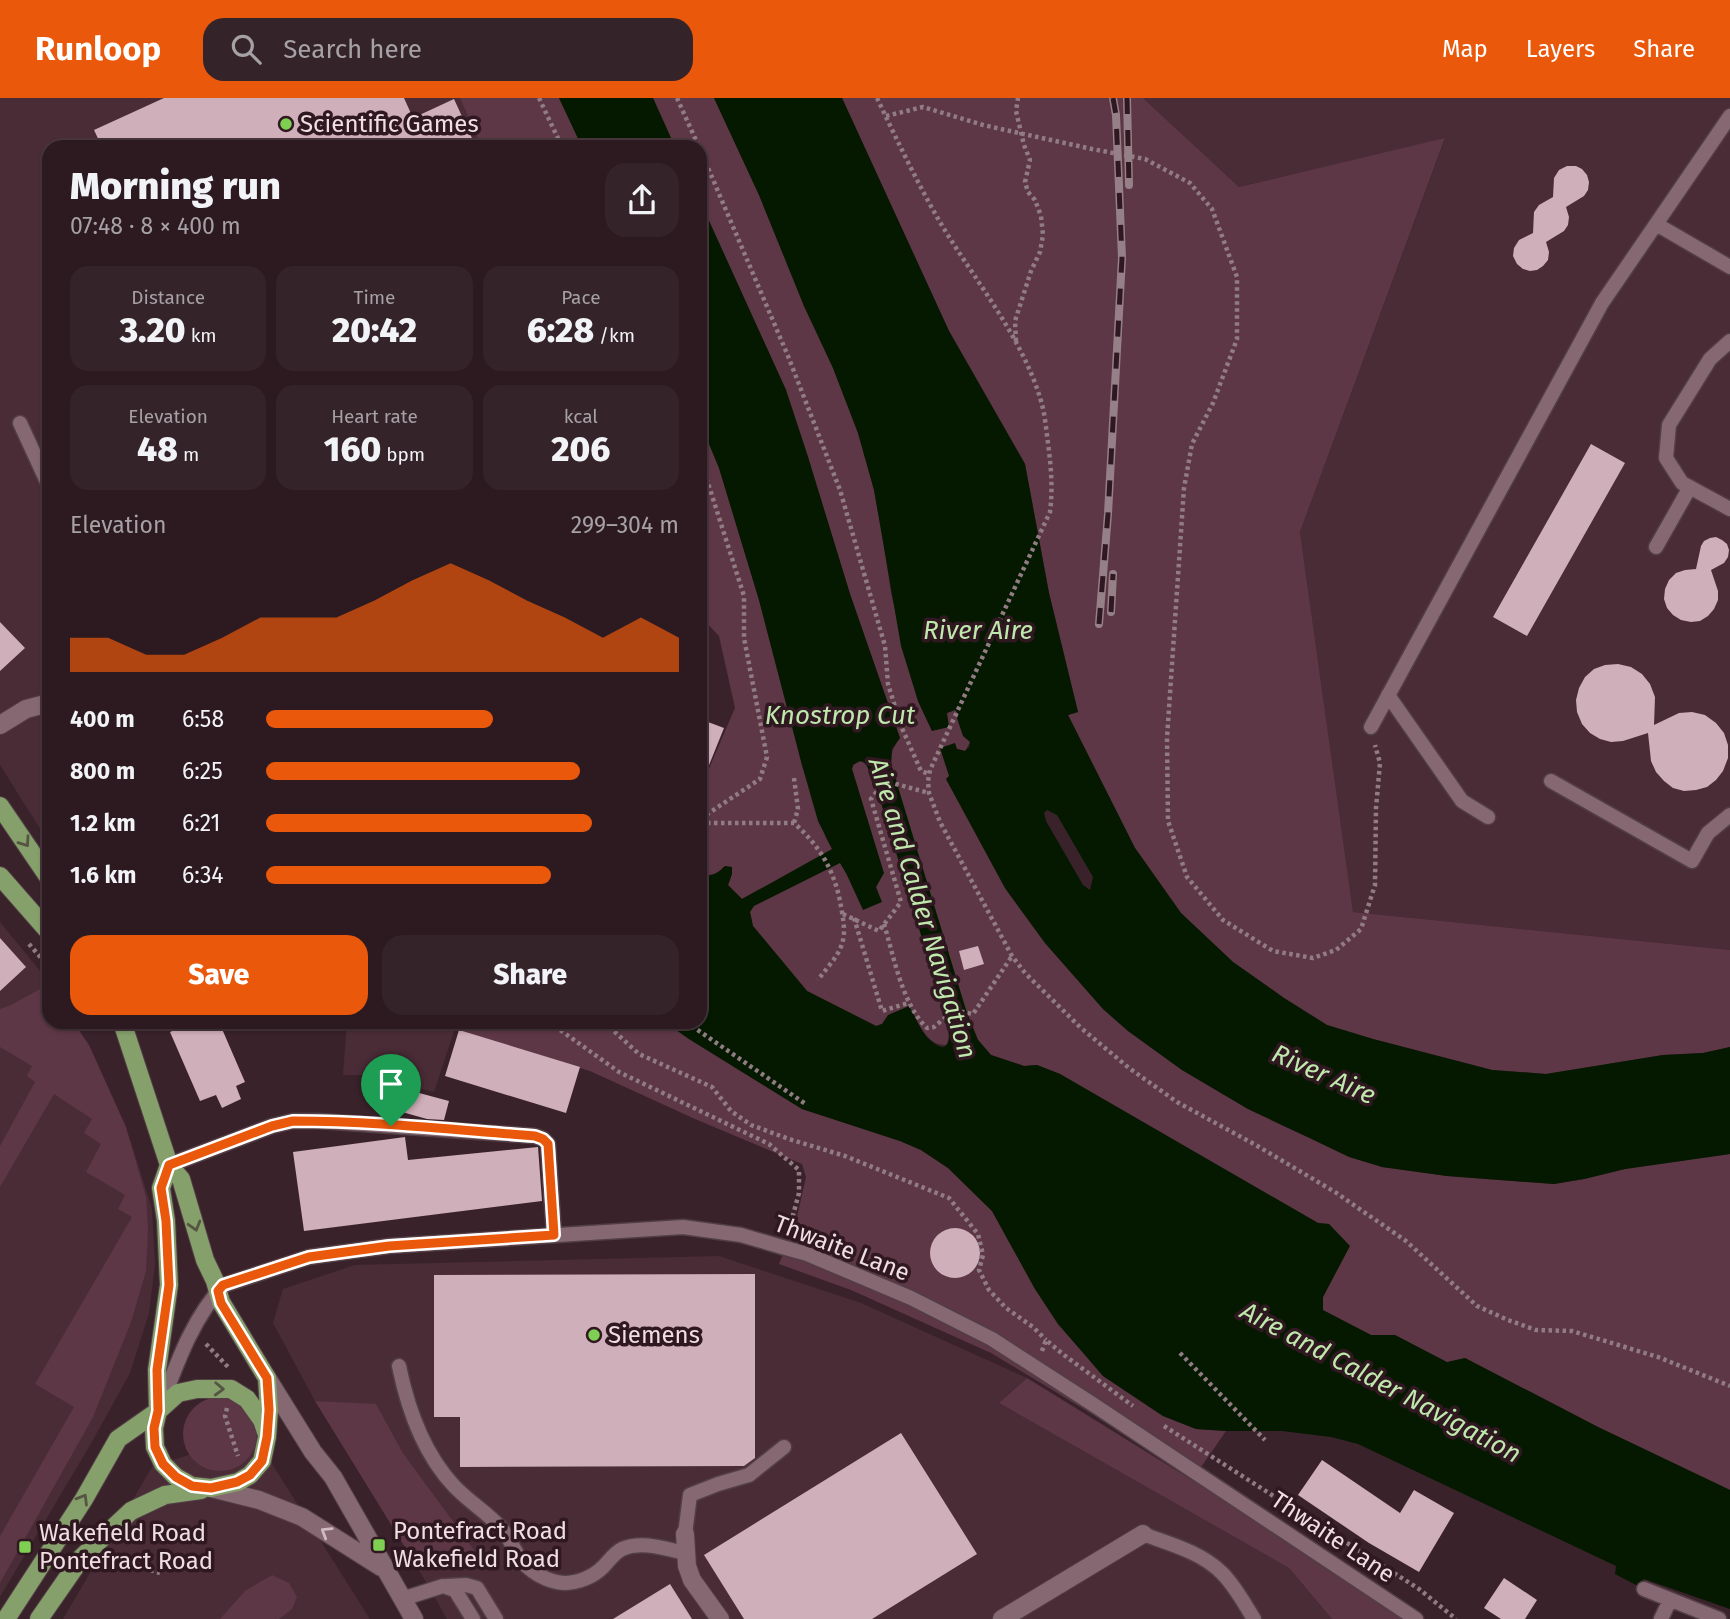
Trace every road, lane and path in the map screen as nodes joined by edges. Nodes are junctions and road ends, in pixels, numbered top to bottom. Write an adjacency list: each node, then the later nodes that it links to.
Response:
1 (540, 98): 8 (path)
2 (677, 98): 9 (path)
3 (877, 98): 5 (path)
4 (1018, 98): 7 (path)
5 (886, 116): 7 (path); 14 (path)
6 (1730, 116): 11 (lane)
7 (1023, 134): 14 (path); 24 (path)
8 (559, 140)
9 (696, 140)
10 (707, 165): 25 (path)
11 (1656, 224): 12 (lane); 21 (lane)
12 (1730, 268)
13 (1730, 341): 18 (lane)
14 (1017, 346): 25 (path)
15 (20, 423): 16 (lane)
16 (42, 471)
17 (707, 480): 31 (path)
18 (1690, 487): 19 (lane); 20 (lane)
19 (1730, 509)
20 (1656, 548)
21 (1388, 695): 24 (lane); 32 (lane)
22 (42, 706): 23 (main road)
23 (0, 725)
24 (1371, 727)
25 (929, 774): 28 (path)
26 (794, 778): 34 (path)
27 (1550, 781): 30 (lane)
28 (929, 793): 40 (path); 41 (path)
29 (0, 806): 35 (main road, one-way to 35)
30 (1730, 815)
31 (707, 816)
32 (1488, 817)
33 (707, 821): 34 (path)
34 (794, 823): 37 (path)
35 (42, 868)
36 (0, 876): 39 (main road)
37 (843, 914): 38 (path); 42 (path)
38 (853, 918): 40 (path); 43 (path)
39 (42, 924)
40 (884, 924): 43 (path)
41 (1012, 956): 43 (path); 60 (path)
42 (818, 980)
43 (908, 1003)
44 (125, 1029): 49 (main road)
45 (559, 1029): 51 (path)
46 (612, 1029): 53 (path)
47 (696, 1029): 48 (path)
48 (807, 1105)
49 (169, 1165): 50 (lane); 52 (main road, one-way to 52); 65 (main road)
50 (554, 1235): 51 (lane, Thwaite Lane); 52 (lane, Thwaite Lane)
51 (782, 1247): 57 (lane, Thwaite Lane)
52 (218, 1291): 59 (main road); 65 (lane)
53 (1045, 1340): 57 (path); 64 (path)
54 (203, 1341): 58 (path)
55 (1180, 1353): 69 (path)
56 (399, 1366): 75 (lane)
57 (1037, 1368): 91 (lane, Thwaite Lane)
58 (234, 1374)
59 (267, 1378): 63 (main road); 67 (main road)
60 (1730, 1386)
61 (247, 1399): 63 (main road); 65 (main road, one-way to 61); 68 (main road)
62 (229, 1400): 71 (path)
63 (269, 1410): 67 (main road); 68 (main road)
64 (1139, 1410)
65 (158, 1411): 72 (main road); 83 (main road, one-way to 65)
66 (1161, 1424): 92 (path)
67 (297, 1426): 77 (main road)
68 (267, 1437): 72 (main road)
69 (1265, 1440)
70 (784, 1447): 73 (lane)
71 (238, 1456)
72 (211, 1488): 76 (main road); 77 (main road, one-way to 72)
73 (685, 1534): 75 (main road)
74 (1143, 1534): 89 (main road); 90 (lane)
75 (685, 1553): 88 (main road)
76 (82, 1557): 78 (path); 84 (main road)
77 (384, 1569): 81 (main road)
78 (160, 1573)
79 (443, 1587): 81 (lane); 86 (lane); 87 (lane)
80 (1644, 1589): 82 (lane)
81 (402, 1599): 85 (main road)
82 (1670, 1600): 93 (lane); 94 (lane)
83 (6, 1619)
84 (39, 1619)
85 (414, 1619)
86 (473, 1619)
87 (496, 1619)
88 (720, 1619)
89 (1002, 1619)
90 (1254, 1619)
91 (1416, 1619)
92 (1456, 1619)
93 (1661, 1619)
94 (1719, 1619)

